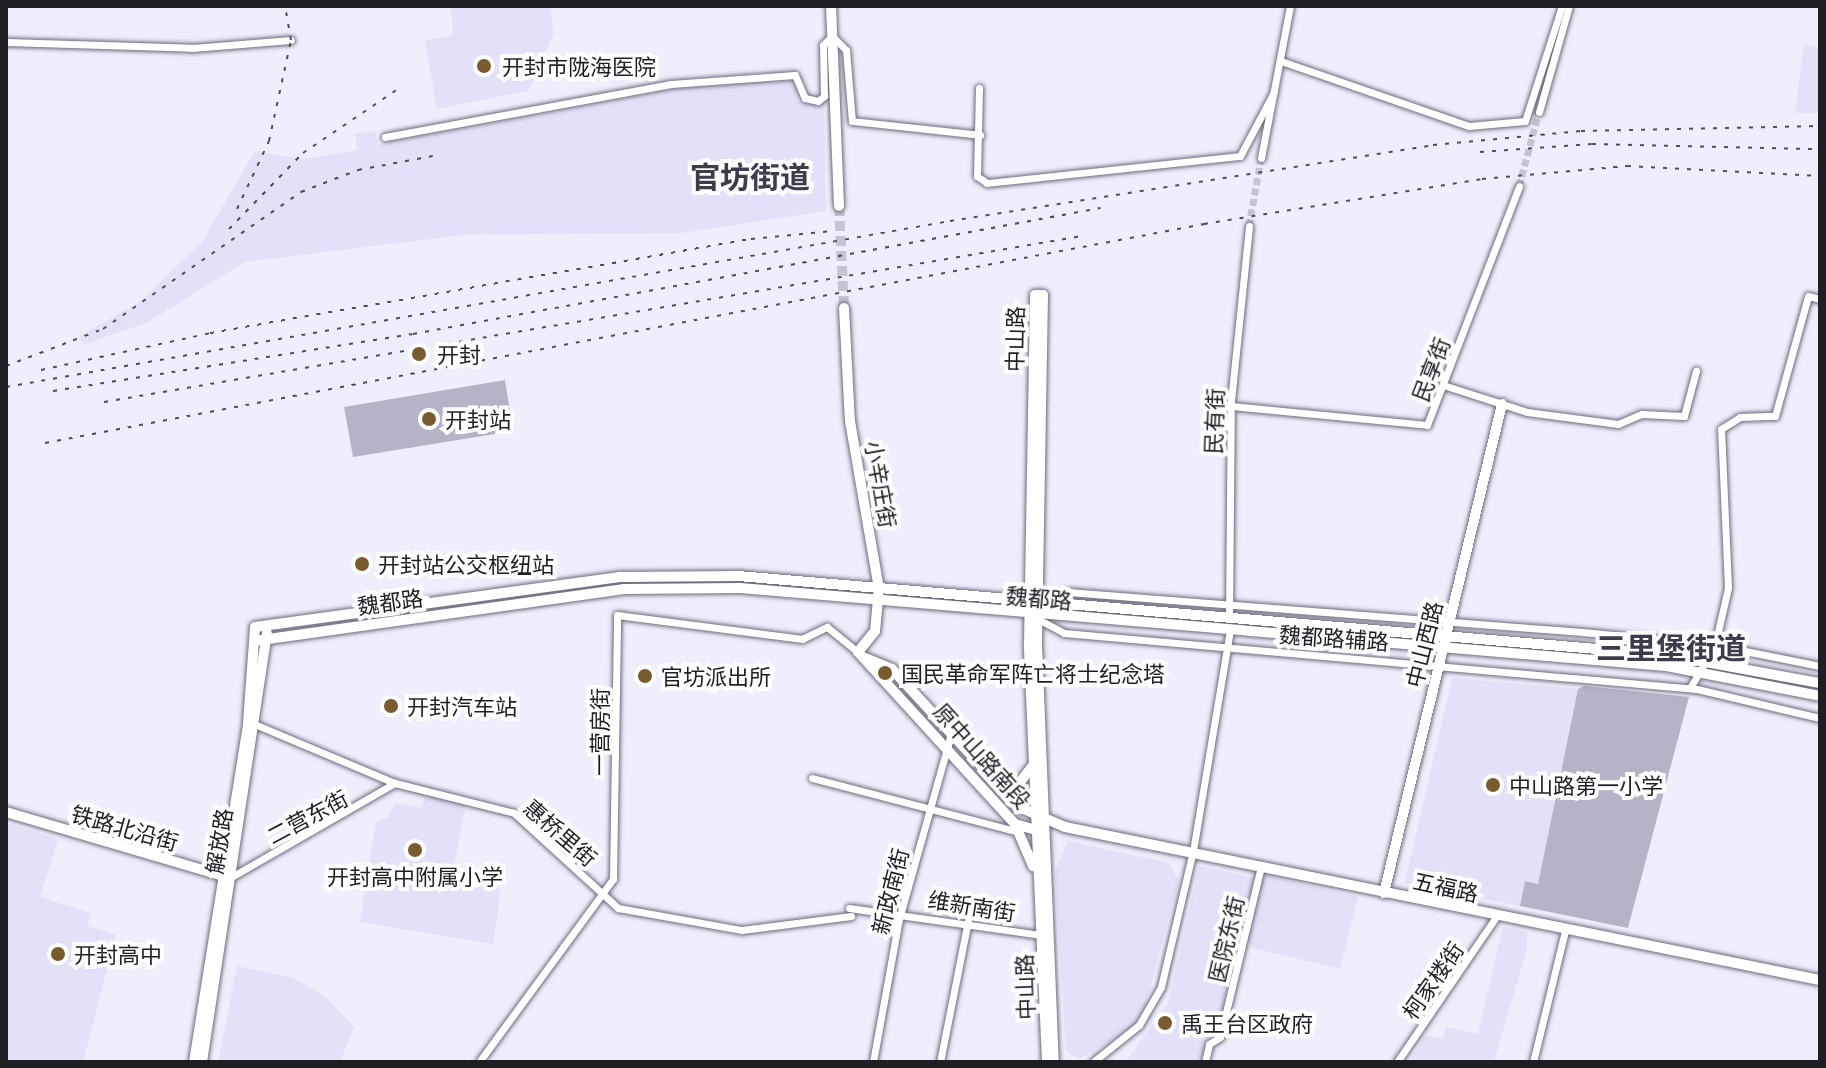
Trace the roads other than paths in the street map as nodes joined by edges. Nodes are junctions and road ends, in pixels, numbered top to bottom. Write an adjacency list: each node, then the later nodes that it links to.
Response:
1 (831, 6): 5 (main road)
2 (1290, 6): 8 (street)
3 (1562, 6): 8 (street)
4 (1569, 6): 11 (street)
5 (832, 36): 12 (street); 13 (street); 16 (main road)
6 (291, 40): 7 (street)
7 (6, 42)
8 (1281, 61): 10 (street)
9 (979, 88): 12 (street)
10 (1274, 92): 12 (street); 14 (street)
11 (1539, 112)
12 (980, 135)
13 (385, 137)
14 (1261, 158)
15 (1519, 186): 21 (street, 民享街)
16 (839, 206)
17 (1249, 226): 23 (street, 民有街)
18 (1820, 299): 35 (street)
19 (844, 308): 24 (main road, 小辛庄街)
20 (1696, 371): 22 (street)
21 (1443, 385): 22 (street); 23 (street, 民享街)
22 (1502, 404): 28 (main road, 中山西路)
23 (1231, 406): 25 (street, 民有街)
24 (878, 595): 26 (main road, 魏都路); 27 (main road, 魏都路); 30 (main road, 魏都路); 32 (main road, 魏都路); 37 (main road, 小辛庄街)
25 (1230, 603): 26 (street, 魏都路辅路); 28 (street, 魏都路辅路); 29 (street, 民有街)
26 (1033, 606): 26 (main road, 中山路); 27 (main road, 中山路); 29 (main road, 魏都路)
27 (1033, 618): 29 (main road, 魏都路); 36 (street, 魏都路辅路); 48 (main road, 中山路); 54 (main road, 中山路)
28 (1449, 621): 34 (main road, 中山西路); 35 (street, 魏都路辅路)
29 (1229, 624): 34 (main road, 魏都路); 36 (street, 民有街)
30 (268, 626): 31 (main road, 魏都路); 32 (main road, 解放路)
31 (255, 627): 33 (main road, 解放路)
32 (267, 639): 33 (main road, 魏都路); 45 (main road, 解放路)
33 (254, 641): 45 (main road, 解放路)
34 (1444, 642): 38 (main road, 中山西路); 39 (main road, 魏都路)
35 (1715, 645): 39 (street); 40 (street, 魏都路辅路)
36 (1227, 648): 38 (street, 魏都路辅路); 58 (street, 民有街)
37 (862, 655): 46 (main road, 原中山路南段); 47 (main road, 原中山路南段); 62 (street, 一营房街)
38 (1439, 663): 42 (street, 魏都路辅路); 61 (main road, 中山西路)
39 (1707, 666): 41 (main road, 魏都路); 42 (street); 43 (main road, 魏都路)
40 (1820, 666)
41 (1820, 683)
42 (1690, 688): 44 (street, 魏都路辅路)
43 (1820, 696)
44 (1820, 718)
45 (252, 723): 51 (street, 惠桥里街); 60 (main road, 解放路)
46 (952, 730): 47 (street, 新政南街); 50 (main road, 原中山路南段)
47 (948, 743): 52 (street, 新政南街); 56 (main road, 原中山路南段)
48 (1034, 761): 50 (main road); 54 (main road, 中山路)
49 (812, 778): 52 (street)
50 (997, 780): 54 (main road, 原中山路南段)
51 (395, 783): 60 (street, 二营东街); 62 (street, 惠桥里街)
52 (927, 808): 56 (street); 65 (street, 新政南街)
53 (6, 812): 60 (main road, 铁路北沿街)
54 (1040, 817): 55 (main road, 原中山路南段); 57 (main road, 中山路)
55 (1065, 827): 57 (main road); 58 (main road, 五福路)
56 (1018, 828): 57 (main road, 原中山路南段); 63 (main road)
57 (1041, 831): 63 (main road, 中山路); 77 (main road, 中山路)
58 (1193, 851): 59 (main road, 五福路); 78 (street, 民有街)
59 (1261, 866): 61 (main road, 五福路); 79 (street, 医院东街)
60 (228, 876): 71 (main road, 解放路); 72 (main road, 解放路)
61 (1384, 893): 66 (main road, 五福路)
62 (604, 895): 64 (street, 惠桥里街); 73 (street, 一营房街)
63 (1040, 895): 69 (main road, 中山路)
64 (850, 912): 65 (street, 维新南街)
65 (901, 913): 67 (street, 维新南街); 74 (street, 新政南街)
66 (1496, 917): 68 (main road, 五福路); 80 (street, 柯家楼街)
67 (968, 921): 69 (street, 维新南街); 75 (street)
68 (1565, 931): 70 (main road, 五福路); 81 (street)
69 (1042, 935): 76 (main road, 中山路)
70 (1820, 980)
71 (194, 1062)
72 (202, 1062)
73 (479, 1062)
74 (873, 1062)
75 (940, 1062)
76 (1047, 1062)
77 (1054, 1062)
78 (1093, 1062)
79 (1205, 1062)
80 (1397, 1062)
81 (1533, 1062)

